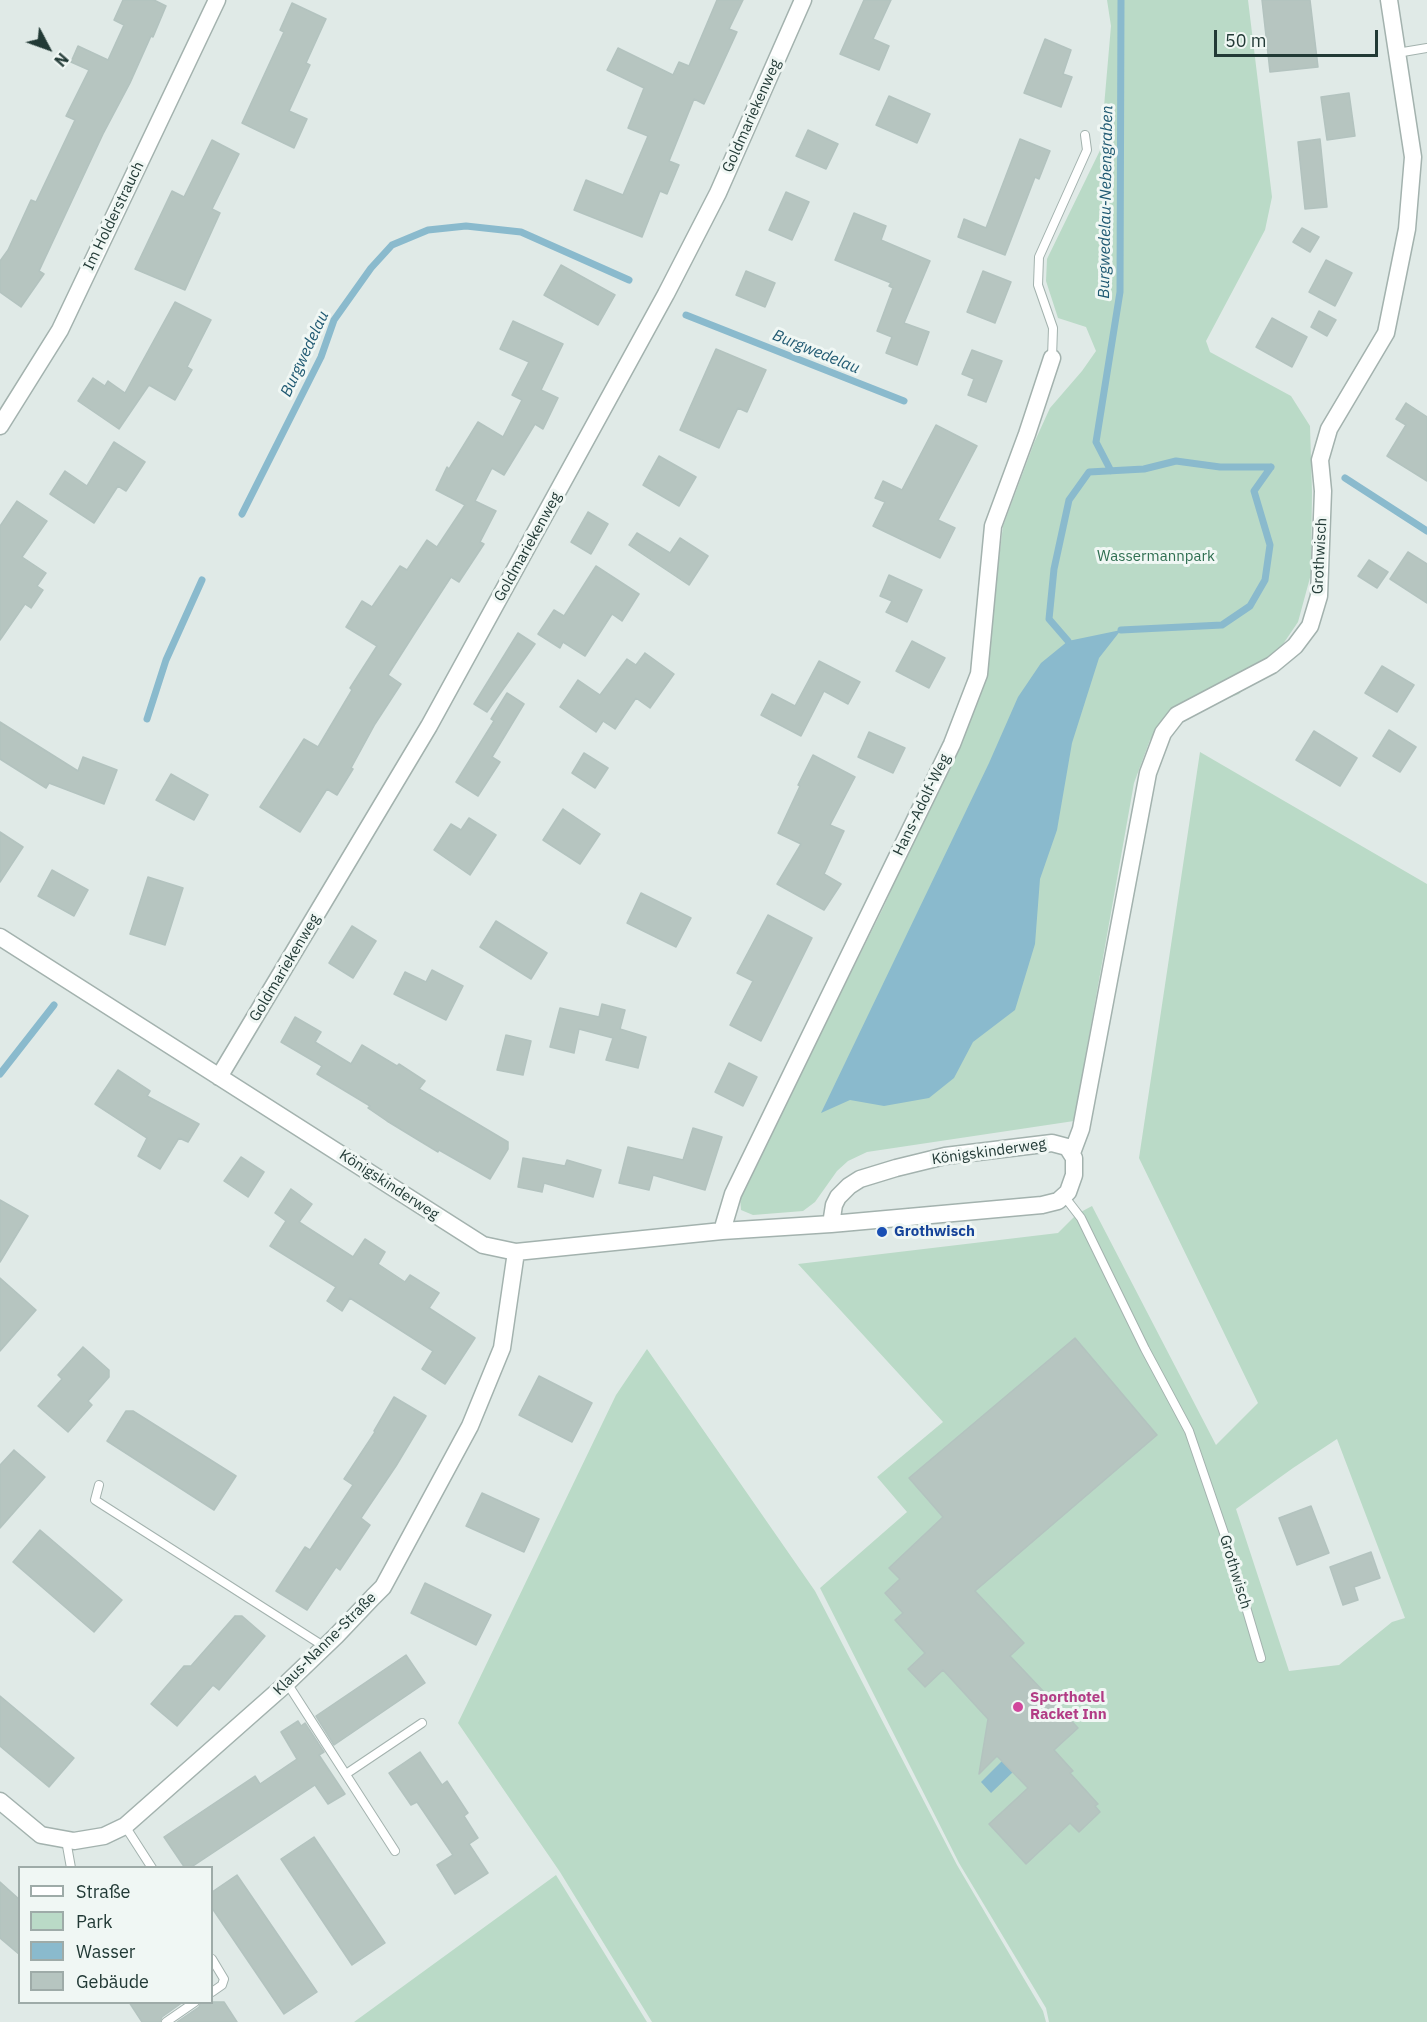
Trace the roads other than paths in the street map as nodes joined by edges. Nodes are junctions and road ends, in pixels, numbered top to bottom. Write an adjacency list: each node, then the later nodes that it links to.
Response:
1 (217, 0): 9 (street, Im Holderstrauch)
2 (803, 0): 11 (street, Goldmariekenweg)
3 (1389, 0): 5 (street, Grothwisch)
4 (1427, 48): 5 (lane)
5 (1397, 53): 7 (street, Grothwisch)
6 (1085, 135): 8 (lane)
7 (1420, 157): 12 (street, Grothwisch)
8 (1052, 357): 15 (street, Hans-Adolf-Weg)
9 (0, 426)
10 (0, 937): 11 (street, Königskinderweg)
11 (219, 1077): 16 (street, Königskinderweg)
12 (1072, 1153): 13 (street); 14 (street, Königskinderweg)
13 (1064, 1196): 14 (street, Königskinderweg); 19 (lane, Grothwisch)
14 (831, 1224): 15 (street, Königskinderweg)
15 (722, 1231): 16 (street, Königskinderweg)
16 (516, 1252): 18 (street, Klaus-Nanne-Straße)
17 (99, 1485): 18 (lane)
18 (325, 1647): 20 (street, Klaus-Nanne-Straße)
19 (1261, 1658)
20 (287, 1683): 22 (lane); 24 (street, Klaus-Nanne-Straße)
21 (422, 1723): 22 (lane)
22 (346, 1774): 26 (lane)
23 (0, 1802): 25 (street, Klaus-Nanne-Straße)
24 (125, 1826): 25 (street, Klaus-Nanne-Straße); 28 (lane)
25 (66, 1840): 27 (lane)
26 (395, 1851)
27 (71, 1866)
28 (151, 1866)
29 (213, 1961): 30 (lane)
30 (213, 1991)
31 (192, 2004): 32 (lane)
32 (166, 2022)

